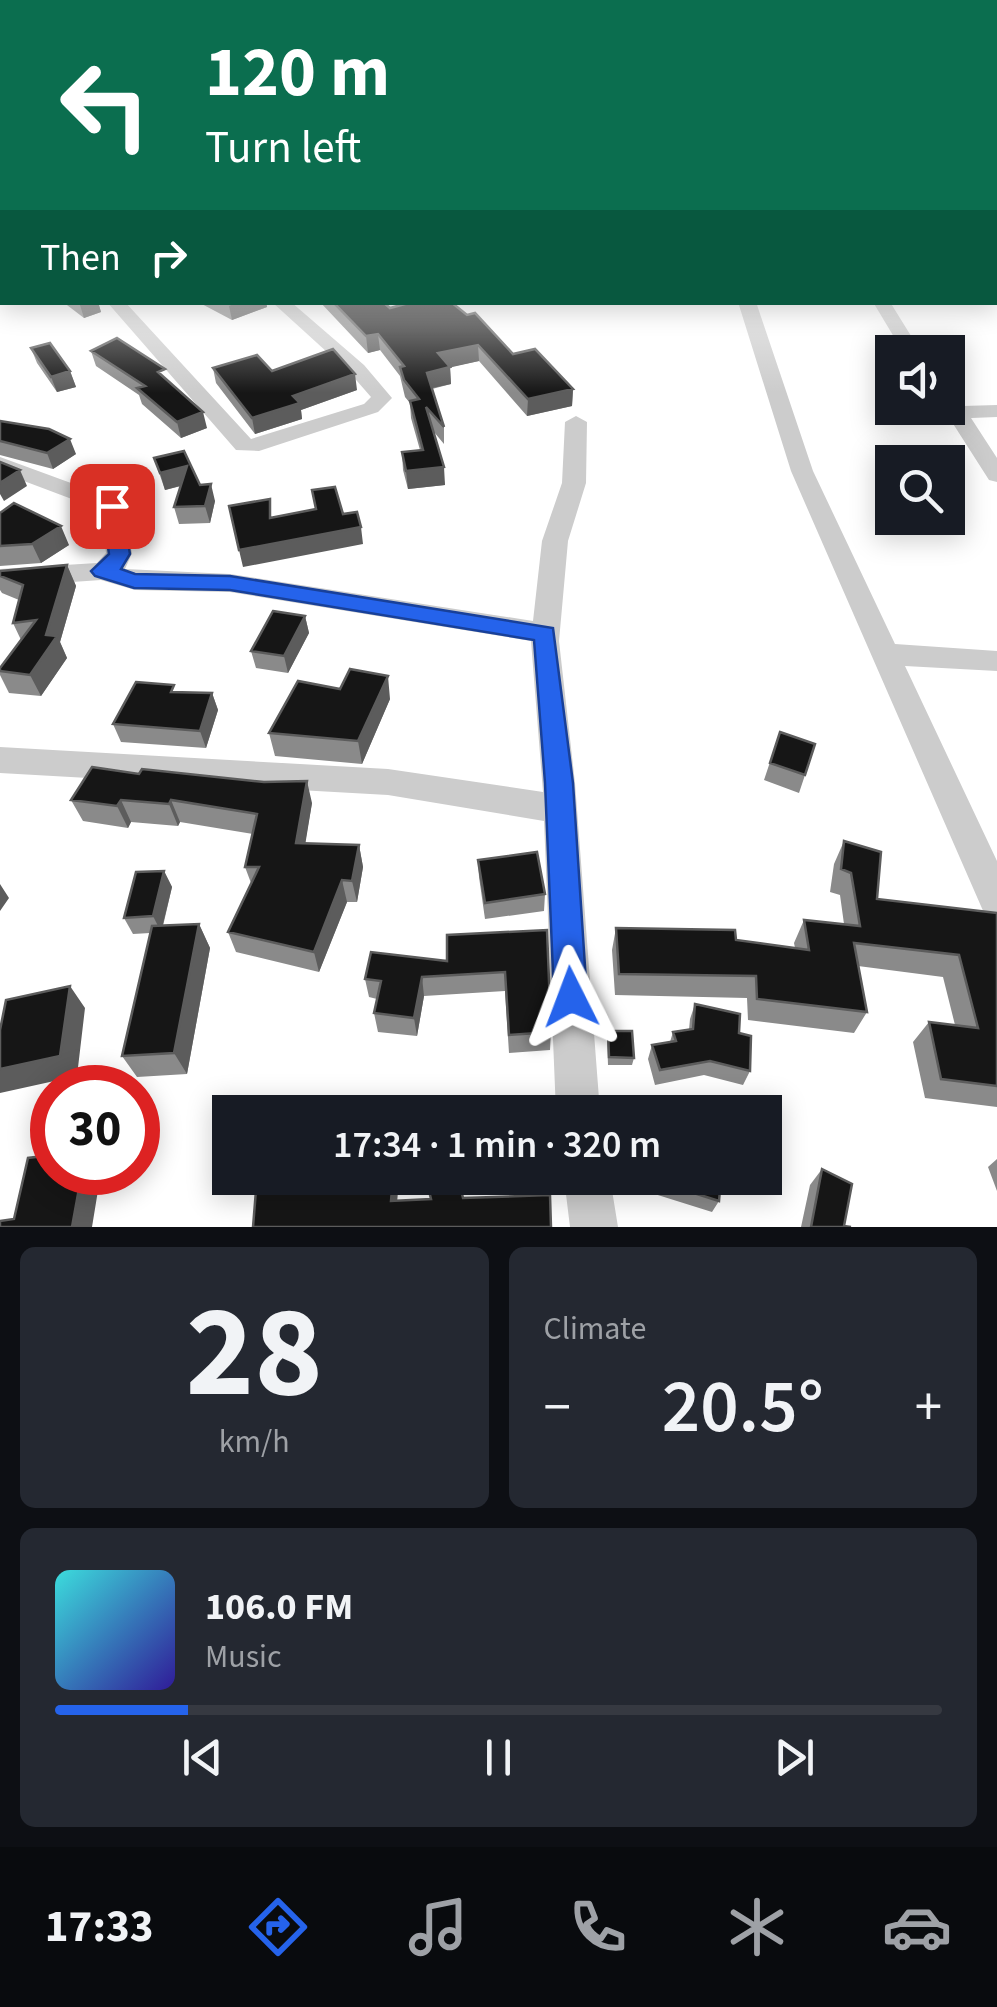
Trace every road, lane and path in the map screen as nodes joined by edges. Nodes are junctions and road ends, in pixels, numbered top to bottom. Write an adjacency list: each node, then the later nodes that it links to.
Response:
1 (118, 305): 2 (street)
2 (284, 305)
3 (747, 305): 15 (street)
4 (883, 305): 5 (street)
5 (901, 335)
6 (965, 407): 7 (street)
7 (997, 411)
8 (576, 422): 14 (street)
9 (964, 425): 11 (street)
10 (0, 464): 12 (street)
11 (997, 475)
12 (102, 571): 13 (street); 14 (street)
13 (0, 578)
14 (545, 633): 18 (street)
15 (886, 654): 16 (street); 19 (street)
16 (997, 662)
17 (0, 760): 18 (street)
18 (560, 809): 20 (street)
19 (997, 900)
20 (577, 1095)
21 (589, 1195): 22 (street)
22 (594, 1227)

